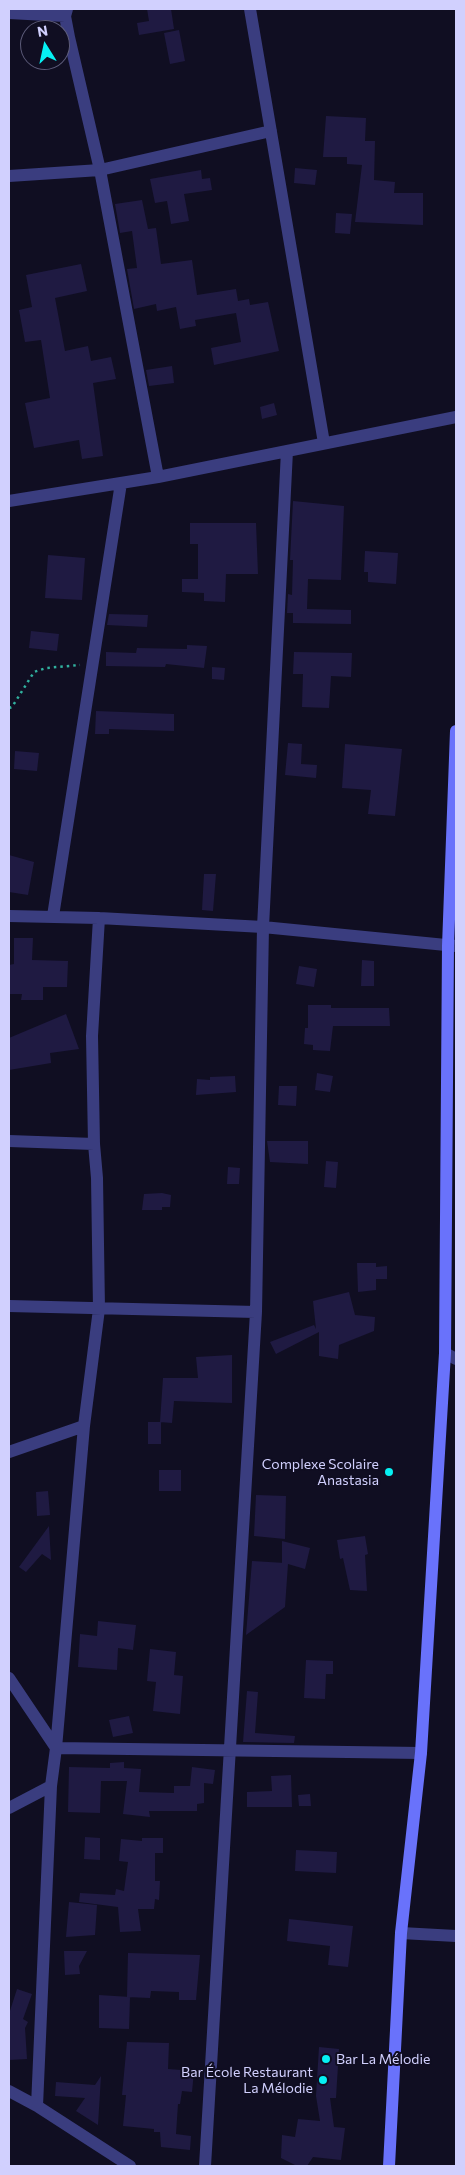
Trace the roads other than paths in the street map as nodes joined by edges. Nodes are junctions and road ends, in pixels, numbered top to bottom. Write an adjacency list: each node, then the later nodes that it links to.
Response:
1 (250, 9): 4 (street)
2 (66, 12): 3 (street); 5 (street)
3 (9, 13)
4 (271, 131): 5 (street); 8 (street)
5 (100, 170): 6 (street); 10 (street)
6 (9, 176)
7 (456, 417): 8 (street)
8 (324, 443): 9 (street)
9 (287, 451): 10 (street); 17 (street)
10 (158, 476): 11 (street)
11 (120, 483): 12 (street); 15 (street)
12 (9, 501)
13 (456, 731): 18 (street)
14 (9, 916): 15 (street)
15 (53, 916): 16 (street)
16 (99, 918): 17 (street); 20 (street)
17 (263, 927): 18 (street); 23 (street)
18 (452, 946): 24 (street)
19 (9, 1141): 20 (street)
20 (94, 1144): 22 (street)
21 (9, 1306): 22 (street)
22 (99, 1309): 23 (street); 25 (street)
23 (256, 1312): 29 (street)
24 (451, 1356): 30 (street)
25 (84, 1426): 26 (street); 28 (street)
26 (9, 1452)
27 (9, 1678): 28 (street)
28 (56, 1748): 29 (street); 31 (street)
29 (230, 1752): 30 (street); 38 (street)
30 (421, 1753): 33 (street)
31 (51, 1786): 32 (street); 36 (street)
32 (9, 1808)
33 (401, 1933): 34 (street); 39 (street)
34 (456, 1936)
35 (9, 2091): 36 (street)
36 (37, 2106): 37 (street)
37 (130, 2166)
38 (206, 2166)
39 (389, 2166)

